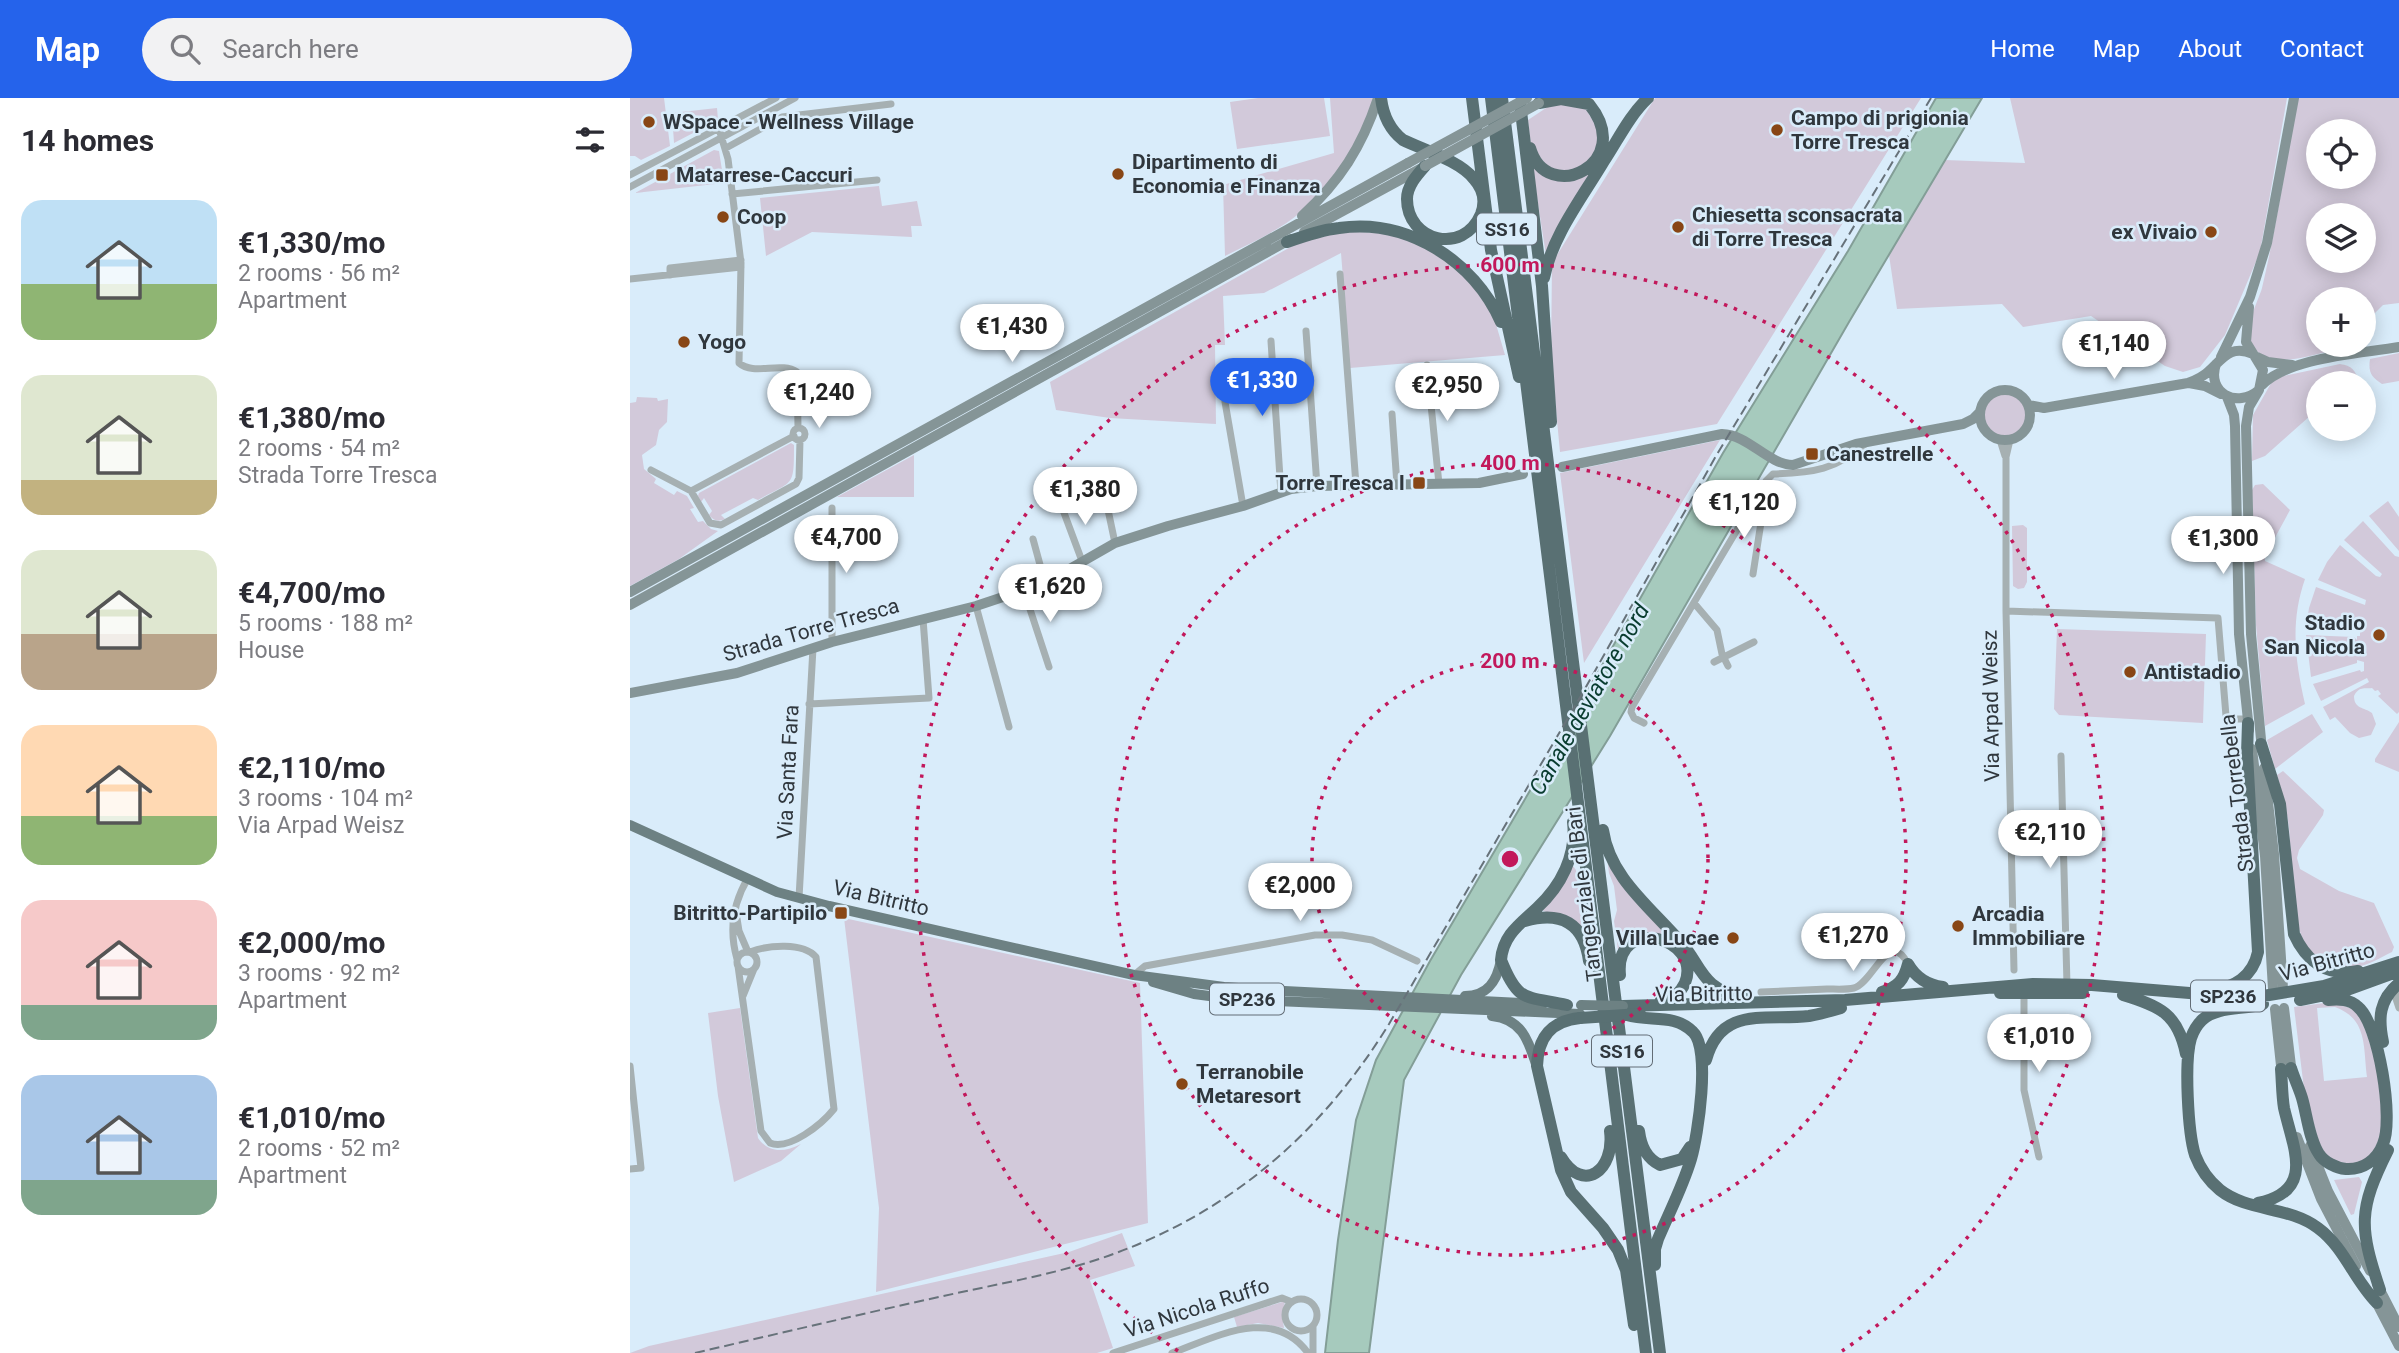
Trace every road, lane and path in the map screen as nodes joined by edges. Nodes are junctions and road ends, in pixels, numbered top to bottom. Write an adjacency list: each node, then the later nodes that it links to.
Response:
1 (777, 98): 13 (street); 16 (street)
2 (795, 98): 13 (street)
3 (1380, 98): 24 (highway); 25 (main road)
4 (1390, 98): 17 (highway)
5 (1472, 98): 24 (highway, SS16)
6 (1490, 98): 45 (highway, SS16)
7 (1502, 98): 55 (highway, Tangenziale di Bari / SS16)
8 (1519, 98): 15 (highway)
9 (1648, 98): 29 (highway)
10 (2294, 98): 30 (main road)
11 (1538, 100): 15 (highway); 17 (main road, bridge); 19 (main road, bridge)
12 (891, 104): 14 (street)
13 (777, 108): 14 (street); 16 (street)
14 (782, 117): 18 (street)
15 (1522, 123): 29 (highway)
16 (721, 133): 18 (street); 20 (street); 22 (street)
17 (1442, 144): 25 (main road, bridge)
18 (726, 148): 23 (street)
19 (1425, 166): 24 (highway); 25 (main road)
20 (630, 175)
21 (877, 180): 23 (street)
22 (630, 187)
23 (732, 194): 26 (street)
24 (1485, 199): 34 (highway, SS16)
25 (1287, 235): 34 (highway); 76 (main road); 78 (main road)
26 (741, 264): 28 (street); 52 (street)
27 (1340, 274): 61 (street)
28 (630, 279)
29 (1542, 286): 55 (highway)
30 (2250, 297): 35 (main road); 36 (main road)
31 (1306, 331): 63 (street)
32 (1271, 341): 65 (street)
33 (2399, 347): 38 (main road)
34 (1512, 350): 45 (highway, SS16)
35 (2255, 355): 36 (main road); 38 (main road); 40 (main road)
36 (2219, 360): 39 (main road); 41 (main road)
37 (1427, 365): 60 (street)
38 (2293, 365): 40 (main road)
39 (2188, 383): 41 (main road); 44 (main road)
40 (2261, 388): 41 (main road); 50 (main road)
41 (2225, 396): 50 (main road)
42 (1225, 402): 68 (street)
43 (2029, 405): 44 (main road); 46 (main road); 48 (main road)
44 (2044, 408): 48 (main road)
45 (1531, 412): 97 (highway, SS16)
46 (1980, 412): 49 (main road); 51 (main road)
47 (1392, 414): 62 (street)
48 (2030, 421): 53 (main road)
49 (1963, 424): 51 (main road); 54 (main road)
50 (2241, 426): 91 (main road, Strada Torrebella); 94 (main road, Strada Torrebella)
51 (1983, 428): 53 (main road)
52 (797, 438): 64 (street); 64 (street)
53 (2005, 440): 80 (street, Via Arpad Weisz)
54 (1869, 441): 56 (main road); 66 (street)
55 (1546, 447): 96 (highway, Tangenziale di Bari / SS16)
56 (1562, 467)
57 (651, 470): 64 (street)
58 (1100, 472): 71 (street)
59 (1523, 474): 60 (main road, Strada Torre Tresca)
60 (1439, 484): 62 (main road, Strada Torre Tresca)
61 (1356, 485): 62 (main road, Strada Torre Tresca); 63 (main road, Strada Torre Tresca)
62 (1398, 485)
63 (1317, 486): 65 (main road, Strada Torre Tresca)
64 (691, 491)
65 (1281, 493): 68 (main road, Strada Torre Tresca)
66 (1757, 497): 73 (street); 77 (street)
67 (1060, 502): 72 (street)
68 (1243, 506): 71 (main road, Strada Torre Tresca)
69 (832, 508): 82 (street)
70 (1033, 539): 74 (street)
71 (1115, 543): 72 (main road, Strada Torre Tresca)
72 (1083, 561): 74 (main road, Strada Torre Tresca)
73 (1753, 574)
74 (1045, 583): 75 (main road, Strada Torre Tresca)
75 (1024, 591): 79 (main road, Strada Torre Tresca); 88 (street)
76 (630, 592)
77 (1694, 603): 85 (street); 92 (street)
78 (630, 605)
79 (976, 606): 81 (main road, Strada Torre Tresca); 93 (street)
80 (2006, 611): 91 (street); 113 (street, Via Arpad Weisz)
81 (923, 619): 82 (main road, Strada Torre Tresca); 90 (street)
82 (832, 642): 84 (main road, Strada Torre Tresca)
83 (1754, 642): 85 (street)
84 (813, 648): 89 (main road, Strada Torre Tresca); 90 (street, Via Santa Fara)
85 (1724, 657): 86 (street); 87 (street)
86 (1714, 662)
87 (1728, 666)
88 (1049, 667)
89 (630, 693)
90 (809, 704): 100 (street, Via Santa Fara)
91 (2248, 721): 94 (main road, Strada Torrebella); 122 (highway)
92 (1644, 723)
93 (1009, 727)
94 (2261, 744): 112 (highway)
95 (2061, 756): 118 (street)
96 (1590, 788): 127 (highway); 133 (highway, Tangenziale di Bari / SS16)
97 (1574, 801): 102 (highway); 120 (highway, Tangenziale di Bari / SS16)
98 (630, 825): 99 (main road, Via Bitritto)
99 (748, 878): 100 (main road, Via Bitritto); 101 (street)
100 (799, 898): 115 (main road, Via Bitritto)
101 (735, 907): 104 (street); 109 (street)
102 (1522, 922): 106 (highway); 120 (highway)
103 (775, 946): 104 (street); 111 (street); 125 (street)
104 (749, 952): 109 (street); 111 (street)
105 (1177, 960): 107 (street); 115 (street); 116 (street)
106 (1501, 960): 126 (main road); 129 (highway)
107 (1417, 961)
108 (2399, 962): 112 (highway, Via Bitritto / SP236)
109 (738, 963): 111 (street); 125 (street)
110 (1908, 964): 119 (highway); 121 (street, Via Bitritto); 128 (highway)
111 (756, 966): 125 (street)
112 (2385, 967): 122 (highway, Via Bitritto / SP236)
113 (2014, 971)
114 (2399, 971): 130 (highway, Via Bitritto / SP236)
115 (1134, 975): 116 (main road, Via Bitritto / SP236); 126 (main road, Via Bitritto / SP236)
116 (1178, 981): 126 (main road, Via Bitritto / SP236)
117 (2399, 983): 149 (highway)
118 (2067, 985): 119 (highway, Via Bitritto / SP236); 122 (highway, Via Bitritto / SP236)
119 (1992, 986): 128 (highway, Via Bitritto / SP236)
120 (1601, 992): 136 (highway, Tangenziale di Bari / SS16)
121 (1761, 992)
122 (2126, 992): 123 (highway, Via Bitritto / SP236); 130 (highway, Via Bitritto / SP236); 138 (highway)
123 (2024, 993): 128 (highway, Via Bitritto / SP236); 146 (street)
124 (2399, 993): 132 (street)
125 (743, 997)
126 (1364, 1000): 131 (main road, Via Bitritto / SP236); 140 (main road)
127 (1828, 1001): 128 (highway, Via Bitritto / SP236); 134 (highway, Via Bitritto / SP236)
128 (1843, 1004): 134 (highway, Via Bitritto / SP236); 142 (highway)
129 (1567, 1005): 131 (main road, Via Bitritto / SP236); 135 (main road, Via Bitritto / SP236)
130 (2278, 1006): 138 (highway); 141 (main road); 141 (highway)
131 (1509, 1007): 135 (main road, Via Bitritto / SP236)
132 (2399, 1008)
133 (1620, 1009): 133 (highway); 134 (highway, Via Bitritto / SP236, bridge); 135 (highway, bridge); 137 (highway, Tangenziale di Bari / SS16); 142 (highway)
134 (1640, 1010)
135 (1580, 1012): 140 (highway)
136 (1605, 1027): 145 (highway); 165 (highway, Tangenziale di Bari / SS16)
137 (1623, 1058): 144 (highway); 152 (highway, Tangenziale di Bari / SS16)
138 (2188, 1065): 148 (highway)
139 (630, 1066): 143 (street)
140 (1536, 1066): 145 (highway)
141 (2286, 1069): 148 (highway); 149 (main road); 151 (main road)
142 (1703, 1073): 144 (highway)
143 (631, 1080): 147 (street)
144 (1693, 1140): 152 (highway)
145 (1557, 1148): 164 (highway)
146 (2039, 1157)
147 (630, 1169)
148 (2254, 1204): 151 (highway)
149 (2380, 1290): 155 (main road)
150 (1292, 1302): 153 (street, Via Nicola Ruffo); 154 (street); 157 (street)
151 (2377, 1303): 159 (main road)
152 (1654, 1314): 166 (highway, Tangenziale di Bari / SS16)
153 (1228, 1315): 156 (street); 158 (street, Via Nicola Ruffo)
154 (1313, 1326): 157 (street); 163 (street)
155 (2399, 1327)
156 (1233, 1332): 157 (street, Via Nicola Ruffo); 162 (street, Via Nicola Ruffo)
157 (1294, 1333): 163 (street)
158 (1140, 1344): 160 (street, Via Nicola Ruffo); 161 (street)
159 (2399, 1346)
160 (1113, 1353)
161 (1143, 1353)
162 (1172, 1353)
163 (1310, 1353)
164 (1638, 1353)
165 (1646, 1353)
166 (1660, 1353)

